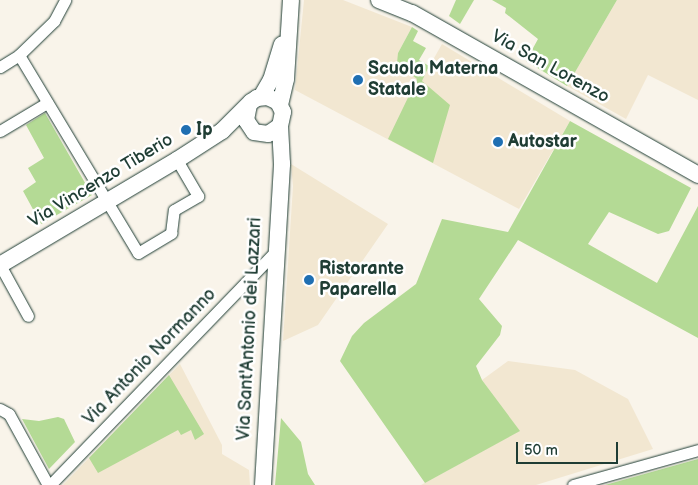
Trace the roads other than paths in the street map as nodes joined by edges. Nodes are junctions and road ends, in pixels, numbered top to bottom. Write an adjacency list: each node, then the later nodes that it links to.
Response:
1 (65, 0): 5 (street)
2 (291, 0): 4 (street, Via Vincenzo Tiberio)
3 (379, 0): 15 (street, Via San Lorenzo)
4 (288, 31): 7 (street, Via Vincenzo Tiberio); 9 (street, Via Vincenzo Tiberio)
5 (19, 55): 6 (street); 8 (street)
6 (0, 67)
7 (255, 101): 9 (street); 12 (street, Via Vincenzo Tiberio); 13 (street)
8 (46, 103): 11 (street); 17 (street)
9 (280, 105): 10 (street)
10 (280, 126): 13 (street); 16 (street, Via Sant'Antonio dei Lazzari)
11 (0, 131)
12 (222, 131): 13 (street); 14 (street, Via Vincenzo Tiberio)
13 (257, 133): 16 (street, Via Sant'Antonio dei Lazzari)
14 (177, 160): 17 (street, Via Vincenzo Tiberio); 17 (street)
15 (698, 175)
16 (279, 176): 18 (street, Via Sant'Antonio dei Lazzari)
17 (108, 200): 19 (street, Via Vincenzo Tiberio)
18 (274, 253): 23 (street, Via Antonio Normanno); 24 (street, Via Sant'Antonio dei Lazzari)
19 (0, 265): 20 (street)
20 (28, 316)
21 (0, 409): 23 (street)
22 (698, 450): 25 (street)
23 (49, 485)
24 (263, 485)
25 (573, 485)

